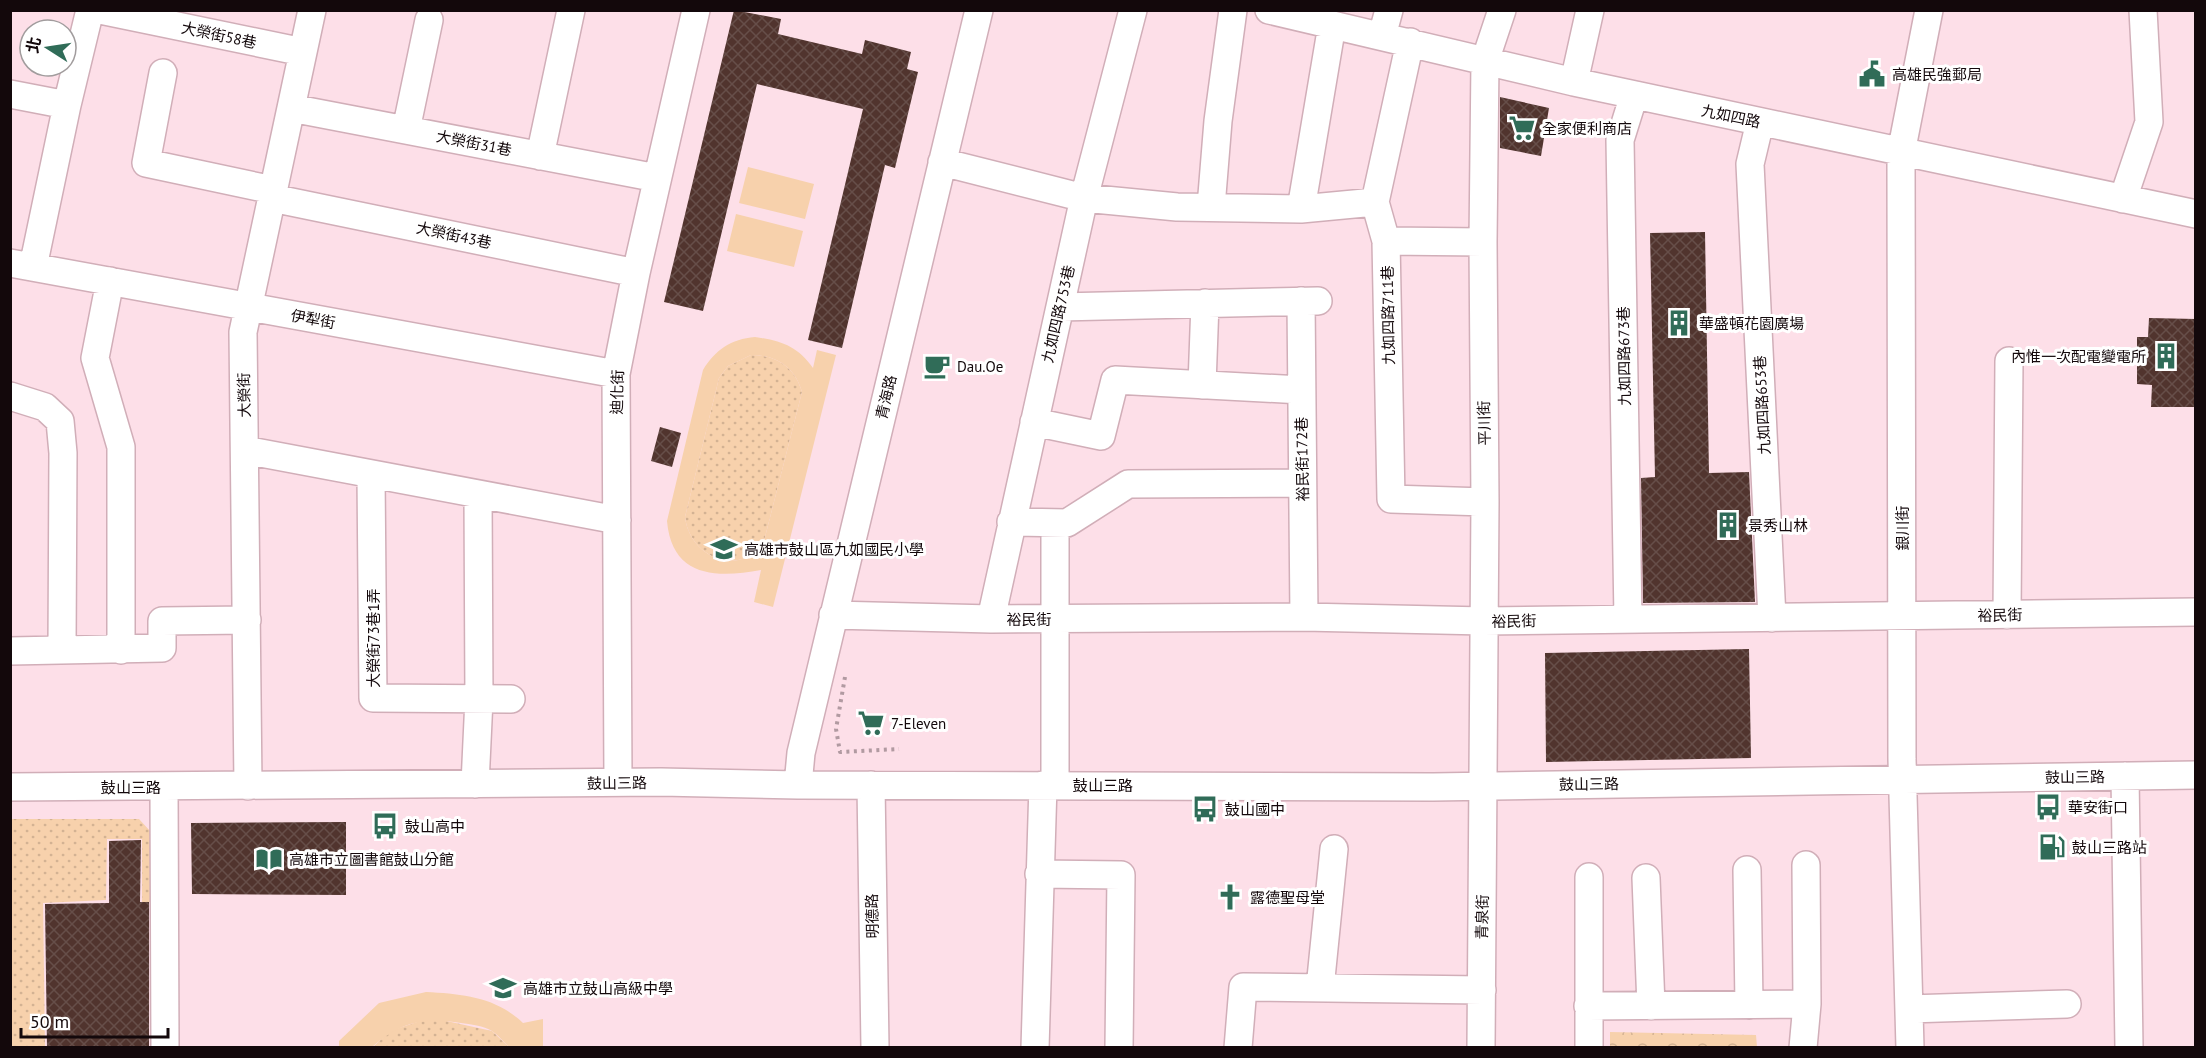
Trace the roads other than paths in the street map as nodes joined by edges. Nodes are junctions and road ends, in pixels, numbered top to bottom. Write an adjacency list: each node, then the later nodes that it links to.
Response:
1 (90, 10): 24 (street)
2 (100, 10): 18 (street, 大榮街58巷)
3 (312, 10): 18 (street, 大榮街)
4 (571, 10): 29 (street)
5 (696, 10): 31 (street, 迪化街)
6 (979, 10): 30 (street, 青海路)
7 (1133, 10): 33 (street, 九如四路753巷)
8 (1233, 10): 36 (street)
9 (1269, 10): 16 (street, 九如四路)
10 (1502, 10): 19 (street, 平川街)
11 (1590, 10): 21 (street)
12 (1929, 10): 28 (street, 銀川街)
13 (2144, 10): 34 (street)
14 (429, 20): 27 (street)
15 (1385, 23): 16 (street, 九如四路); 17 (street, 九如四路)
16 (1332, 25): 37 (street)
17 (1410, 42): 19 (street, 九如四路); 35 (street, 九如四路711巷)
18 (303, 52): 25 (street, 大榮街)
19 (1485, 61): 21 (street, 九如四路); 40 (street, 平川街)
20 (163, 73): 32 (street, 大榮街43巷)
21 (1574, 82): 23 (street, 九如四路)
22 (10, 94): 24 (street)
23 (1634, 95): 26 (street, 九如四路); 69 (street, 九如四路673巷)
24 (67, 105): 41 (street)
25 (291, 108): 27 (street, 大榮街31巷); 32 (street, 大榮街)
26 (1760, 122): 28 (street, 九如四路); 66 (street, 九如四路653巷)
27 (406, 130): 29 (street, 大榮街31巷)
28 (1901, 153): 34 (street, 九如四路); 65 (street, 銀川街)
29 (540, 156): 31 (street, 大榮街31巷)
30 (942, 162): 33 (street); 62 (street, 青海路)
31 (657, 178): 42 (street, 迪化街)
32 (273, 194): 42 (street, 大榮街43巷); 45 (street, 大榮街)
33 (1084, 198): 36 (street); 46 (street, 九如四路753巷)
34 (2123, 199): 38 (street, 九如四路)
35 (1375, 202): 37 (street); 39 (street, 九如四路711巷)
36 (1211, 207): 37 (street)
37 (1300, 209)
38 (2196, 214)
39 (1386, 241): 40 (street); 57 (street, 九如四路711巷)
40 (1482, 242): 57 (street, 平川街)
41 (22, 265): 43 (street, 伊犁街)
42 (636, 273): 48 (street, 迪化街)
43 (110, 281): 45 (street, 伊犁街); 73 (street)
44 (1205, 303): 46 (street); 49 (street); 50 (street, 裕民街172巷)
45 (249, 307): 48 (street, 伊犁街); 53 (street, 大榮街)
46 (1060, 307): 52 (street, 九如四路753巷)
47 (2009, 361): 63 (street)
48 (616, 374): 58 (street, 迪化街)
49 (1202, 385): 50 (street); 52 (street)
50 (1301, 390): 55 (street, 裕民街172巷)
51 (10, 396): 72 (street)
52 (1034, 422): 59 (street, 九如四路753巷)
53 (246, 450): 54 (street); 70 (street, 大榮街)
54 (371, 475): 56 (street); 75 (street, 大榮街73巷1弄)
55 (1302, 483): 60 (street); 64 (street, 裕民街172巷)
56 (478, 494): 58 (street); 75 (street)
57 (1485, 502): 71 (street, 平川街)
58 (617, 520): 80 (street, 迪化街)
59 (1011, 522): 60 (street); 67 (street, 九如四路753巷)
60 (1055, 523): 68 (street)
61 (2196, 612): 63 (street, 裕民街)
62 (834, 615): 67 (street, 裕民街); 82 (street, 青海路)
63 (2007, 615): 65 (street, 裕民街)
64 (1304, 617): 68 (street, 裕民街); 71 (street, 裕民街)
65 (1902, 617): 66 (street, 裕民街); 79 (street, 銀川街)
66 (1772, 618): 69 (street, 裕民街)
67 (991, 619): 68 (street, 裕民街)
68 (1054, 619): 84 (street)
69 (1628, 619): 71 (street, 裕民街)
70 (247, 620): 73 (street); 85 (street, 大榮街)
71 (1484, 621): 86 (street, 平川街)
72 (62, 649): 73 (street); 74 (street)
73 (121, 650)
74 (10, 651)
75 (479, 699): 76 (street, 大榮街73巷1弄); 81 (street)
76 (511, 699)
77 (2196, 775): 78 (street, 鼓山三路)
78 (2125, 776): 79 (street, 鼓山三路); 112 (street)
79 (1903, 780): 86 (street, 鼓山三路); 102 (street, 銀川街)
80 (618, 782): 81 (street, 鼓山三路); 82 (street, 鼓山三路)
81 (475, 784): 85 (street, 鼓山三路)
82 (798, 785): 83 (street, 鼓山三路)
83 (871, 785): 84 (street, 鼓山三路); 104 (street, 明德路)
84 (1049, 785): 86 (street, 鼓山三路); 92 (street)
85 (248, 786): 88 (street, 鼓山三路)
86 (1484, 786): 96 (street, 青泉街)
87 (10, 787): 88 (street, 鼓山三路)
88 (164, 787): 103 (street)
89 (1334, 849): 95 (street)
90 (1806, 865): 97 (street)
91 (1747, 870): 99 (street)
92 (1040, 874): 105 (street); 106 (street)
93 (1589, 877): 100 (street)
94 (1646, 878): 101 (street)
95 (1320, 988): 96 (street); 107 (street)
96 (1482, 990): 108 (street, 青泉街)
97 (1806, 1004): 99 (street); 110 (street)
98 (2067, 1004): 102 (street)
99 (1749, 1005): 101 (street)
100 (1588, 1006): 101 (street); 109 (street)
101 (1651, 1006)
102 (1909, 1009): 111 (street, 銀川街)
103 (165, 1047)
104 (875, 1047)
105 (1035, 1047)
106 (1119, 1047)
107 (1238, 1047)
108 (1480, 1047)
109 (1589, 1047)
110 (1803, 1047)
111 (1910, 1047)
112 (2129, 1047)

